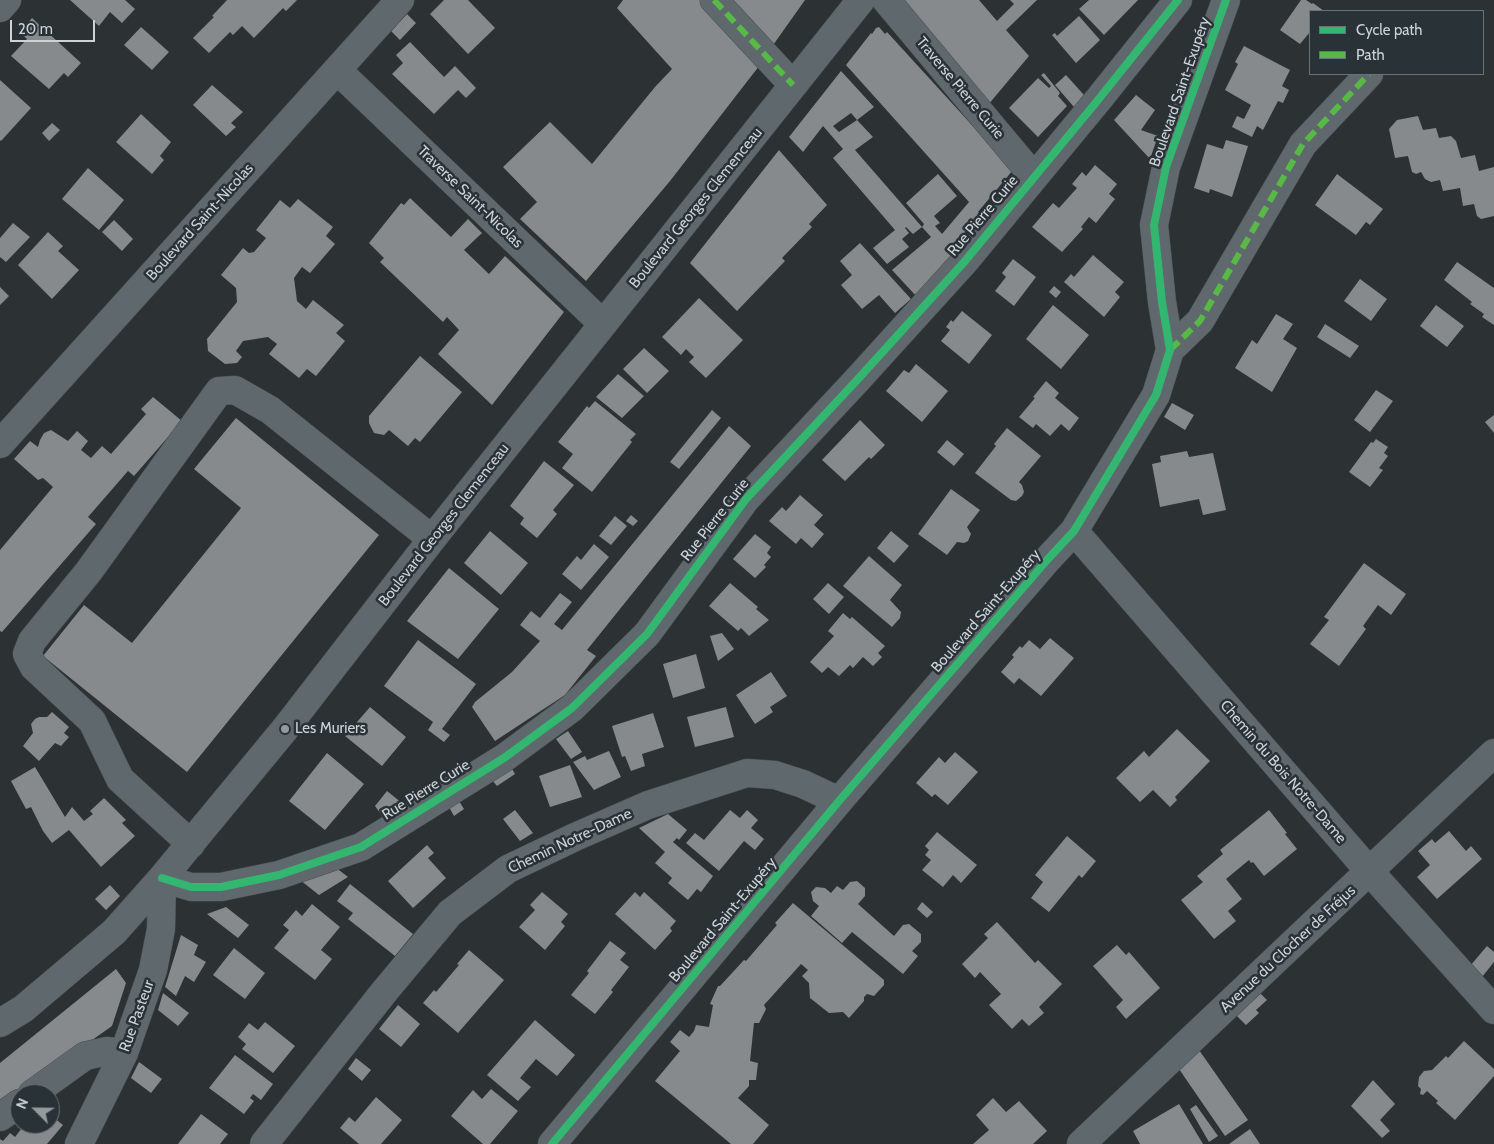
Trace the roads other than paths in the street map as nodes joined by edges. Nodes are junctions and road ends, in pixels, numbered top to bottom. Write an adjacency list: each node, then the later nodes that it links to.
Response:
1 (7, 0): 8 (street)
2 (400, 0): 9 (street, Boulevard Saint-Nicolas)
3 (714, 0): 11 (street)
4 (861, 0): 11 (street, Boulevard Georges Clemenceau)
5 (886, 0): 12 (street, Traverse Pierre Curie)
6 (1178, 0): 12 (street, Rue Pierre Curie)
7 (1226, 0): 14 (street, Boulevard Saint-Exupéry)
8 (0, 8)
9 (337, 70): 13 (street, Traverse Saint-Nicolas); 15 (street, Boulevard Saint-Nicolas)
10 (1368, 75): 14 (street)
11 (793, 85): 13 (street, Boulevard Georges Clemenceau)
12 (1034, 177): 22 (street, Rue Pierre Curie)
13 (603, 324): 17 (street, Boulevard Georges Clemenceau)
14 (1170, 350): 16 (street, Boulevard Saint-Exupéry)
15 (0, 444)
16 (1074, 531): 19 (street, Boulevard Saint-Exupéry); 21 (street, Chemin du Bois Notre-Dame)
17 (432, 539): 20 (street, Boulevard Georges Clemenceau); 20 (street)
18 (1494, 753): 21 (street, Avenue du Clocher de Fréjus)
19 (840, 801): 28 (street, Chemin Notre-Dame); 29 (street, Boulevard Saint-Exupéry)
20 (191, 844): 22 (street, Boulevard Georges Clemenceau)
21 (1370, 872): 23 (street, Chemin du Bois Notre-Dame); 30 (street, Avenue du Clocher de Fréjus)
22 (162, 878): 24 (street, Boulevard Georges Clemenceau); 25 (street, Rue Pasteur)
23 (1494, 1010)
24 (0, 1022)
25 (124, 1053): 26 (street); 27 (street, Rue Pasteur)
26 (46, 1084)
27 (79, 1144)
28 (264, 1144)
29 (552, 1144)
30 (1081, 1144)

